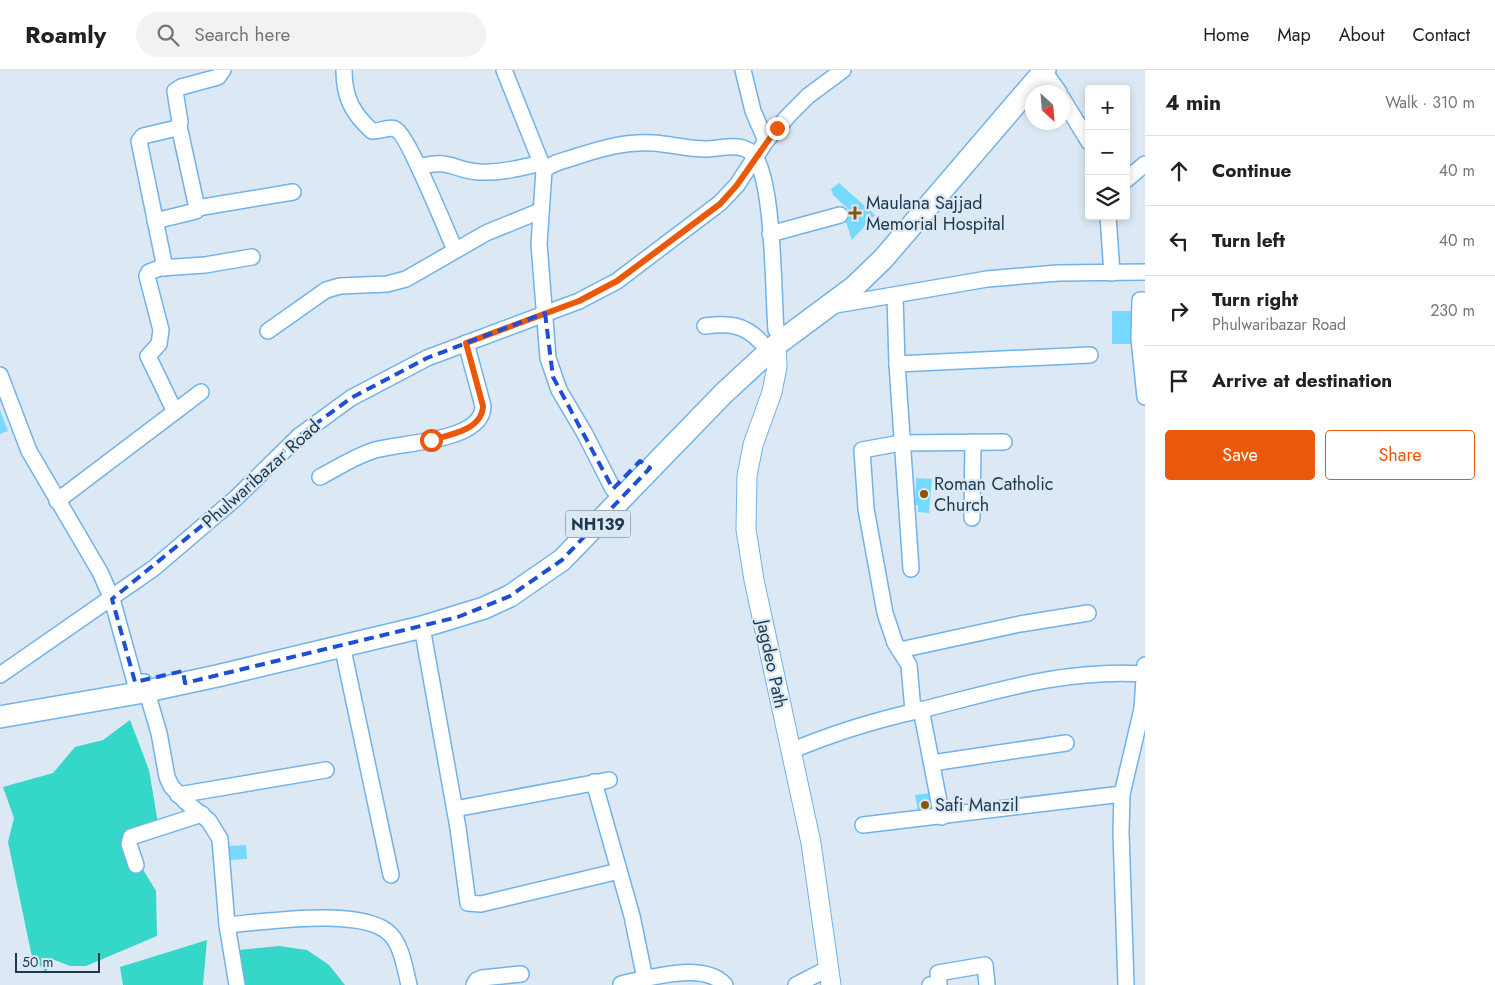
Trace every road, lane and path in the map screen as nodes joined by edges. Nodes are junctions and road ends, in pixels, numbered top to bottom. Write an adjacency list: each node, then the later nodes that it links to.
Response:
1 (223, 70): 9 (street)
2 (344, 70): 14 (street)
3 (504, 70): 15 (street)
4 (743, 70): 11 (street)
5 (843, 70): 11 (street, Phulwaribazar Road)
6 (1039, 70): 7 (street); 23 (highway, NH139)
7 (1053, 85)
8 (1070, 111): 10 (street)
9 (179, 126): 18 (street); 22 (street)
10 (1085, 135)
11 (766, 141): 12 (street, Phulwaribazar Road)
12 (755, 157): 15 (street); 24 (street); 33 (street, Phulwaribazar Road)
13 (1145, 164): 16 (street)
14 (419, 166): 15 (street); 25 (street)
15 (542, 167): 19 (street)
16 (1130, 177)
17 (293, 192): 18 (street)
18 (197, 208): 22 (street)
19 (540, 211): 25 (street); 33 (street)
20 (840, 215): 24 (street)
21 (1108, 220): 28 (street)
22 (154, 221): 27 (street)
23 (900, 230): 32 (highway, NH139); 36 (highway, NH139)
24 (770, 234): 36 (street)
25 (455, 250): 35 (street)
26 (252, 257): 27 (street)
27 (164, 268): 43 (street)
28 (1112, 272): 29 (street); 30 (street)
29 (1145, 272)
30 (895, 296): 32 (street); 39 (street)
31 (1145, 300): 42 (street)
32 (829, 306): 36 (highway, NH139)
33 (546, 313): 37 (street, Phulwaribazar Road); 49 (street)
34 (705, 326): 36 (street)
35 (268, 331)
36 (771, 339): 47 (highway, NH139); 68 (main road, Jagdeo Path)
37 (466, 343): 48 (street); 53 (street, Phulwaribazar Road)
38 (1090, 355): 39 (street)
39 (896, 364): 44 (street)
40 (0, 375): 50 (street)
41 (201, 392): 43 (street)
42 (1145, 397)
43 (175, 412): 50 (street)
44 (901, 442): 45 (street); 52 (street); 57 (street)
45 (973, 442): 46 (street); 51 (street)
46 (1004, 442)
47 (645, 464): 49 (highway, NH139); 55 (highway, NH139)
48 (320, 477)
49 (613, 489): 58 (highway, NH139)
50 (57, 501): 53 (street)
51 (972, 518)
52 (911, 569)
53 (112, 599): 61 (street, Phulwaribazar Road); 62 (street)
54 (1088, 613): 57 (street)
55 (422, 627): 56 (highway, NH139); 73 (street)
56 (342, 644): 58 (highway, NH139); 79 (street)
57 (900, 650): 65 (street)
58 (265, 657): 62 (highway, NH139)
59 (1145, 664): 60 (street)
60 (1144, 674): 64 (street); 65 (street)
61 (0, 675)
62 (141, 687): 63 (highway, NH139); 66 (highway, NH139); 72 (street)
63 (0, 704)
64 (1144, 709): 71 (street)
65 (917, 710): 68 (street); 69 (street)
66 (0, 717)
67 (1066, 743): 69 (street)
68 (791, 751): 82 (main road, Jagdeo Path)
69 (932, 763): 75 (street)
70 (326, 770): 72 (street)
71 (1122, 794): 75 (street); 92 (street)
72 (178, 795): 74 (street)
73 (455, 809): 78 (street); 78 (street)
74 (202, 814): 77 (street); 80 (street)
75 (942, 817): 76 (street)
76 (863, 825)
77 (136, 865)
78 (619, 871): 83 (street)
79 (391, 875)
80 (227, 925): 85 (street); 86 (street)
81 (521, 974): 87 (street)
82 (830, 977): 89 (street)
83 (641, 981): 84 (street); 88 (street)
84 (621, 984)
85 (237, 985)
86 (409, 985)
87 (474, 985)
88 (725, 985)
89 (796, 985)
90 (930, 985): 91 (street)
91 (987, 985)
92 (1126, 985)

